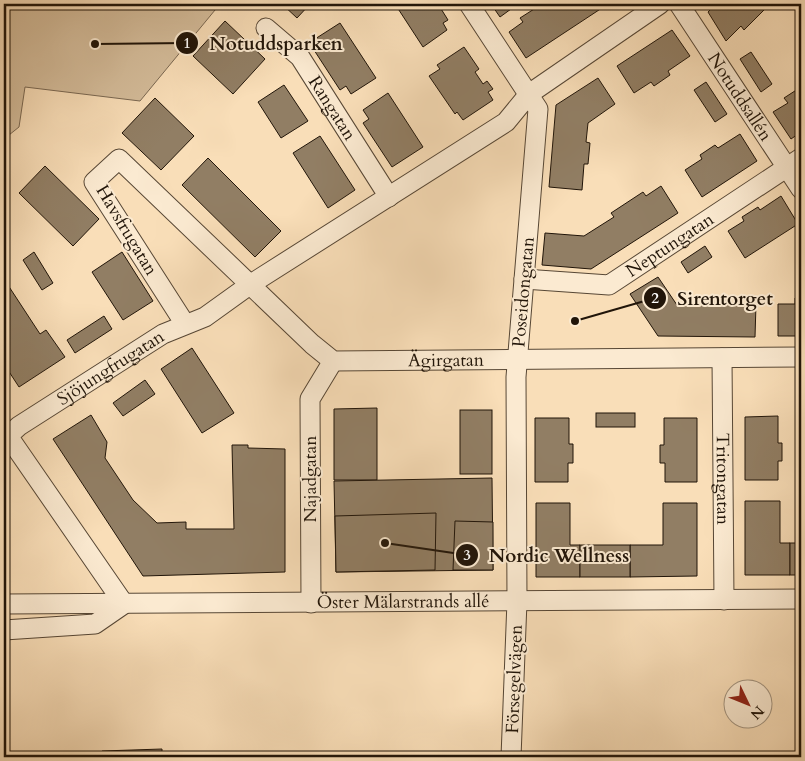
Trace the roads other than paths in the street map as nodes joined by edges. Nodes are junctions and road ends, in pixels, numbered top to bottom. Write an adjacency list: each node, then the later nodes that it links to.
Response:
1 (469, 4): 5 (street, Poseidongatan)
2 (660, 4): 5 (street)
3 (679, 4): 6 (street, Notuddsallén)
4 (266, 28): 8 (street, Rangatan)
5 (529, 94): 8 (street, Sjöjungfrugatan); 9 (street, Poseidongatan)
6 (794, 163): 7 (street, Notuddsallén); 9 (street, Neptungatan)
7 (801, 189)
8 (389, 197): 10 (street, Sjöjungfrugatan)
9 (524, 279): 13 (street, Poseidongatan)
10 (251, 284): 11 (street, Sjöjungfrugatan); 11 (street, Havsfrugatan); 15 (street)
11 (186, 324): 21 (street, Sjöjungfrugatan)
12 (801, 357): 14 (street, Ägirgatan)
13 (517, 358): 14 (street, Ägirgatan); 15 (street, Ägirgatan); 18 (street, Poseidongatan)
14 (722, 358): 17 (street, Tritongatan)
15 (333, 361): 19 (street, Najadgatan)
16 (801, 599): 17 (street, Öster Mälarstrands allé)
17 (724, 600): 18 (street, Öster Mälarstrands allé)
18 (517, 601): 19 (street, Öster Mälarstrands allé); 23 (street, Försegelvägen)
19 (311, 603): 21 (street, Öster Mälarstrands allé)
20 (4, 604): 21 (street, Öster Mälarstrands allé)
21 (124, 604): 22 (street)
22 (4, 630)
23 (511, 757)

